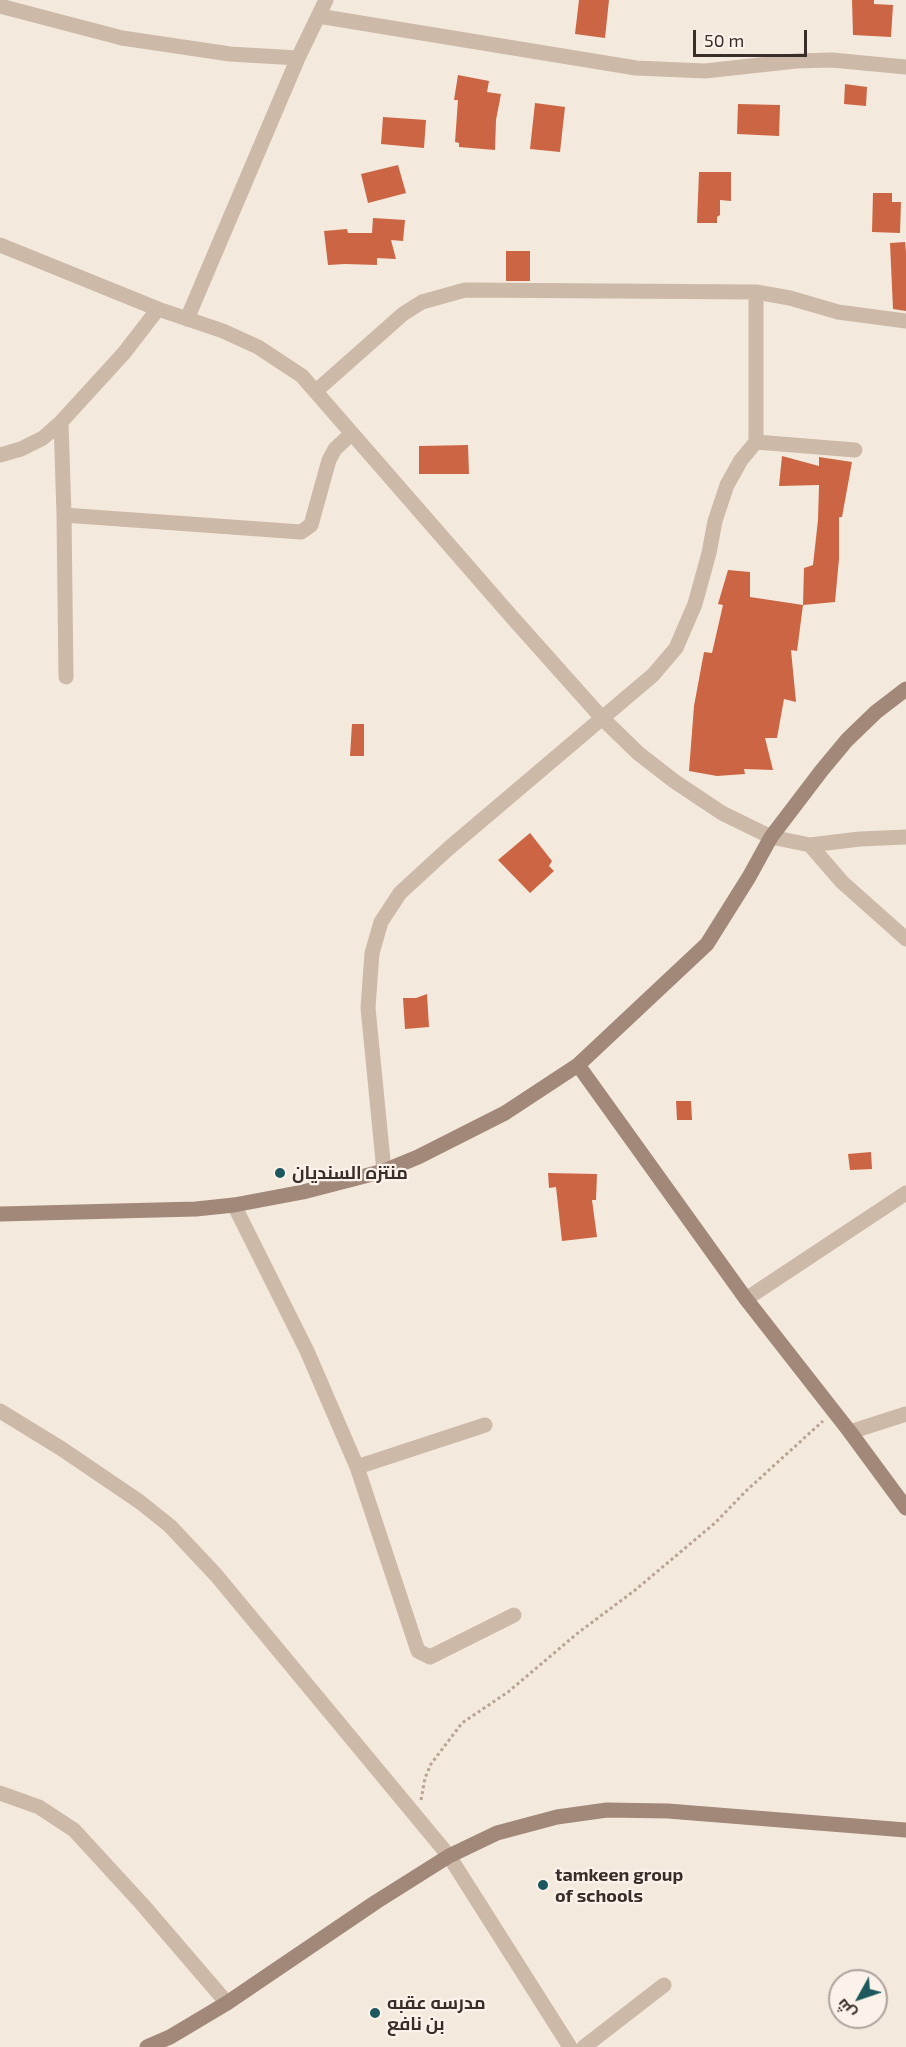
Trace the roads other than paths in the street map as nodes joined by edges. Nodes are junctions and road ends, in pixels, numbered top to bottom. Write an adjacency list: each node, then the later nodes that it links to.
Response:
1 (326, 0): 3 (street)
2 (0, 6): 4 (street)
3 (318, 16): 4 (street); 5 (street)
4 (298, 58): 9 (street)
5 (906, 67)
6 (0, 245): 8 (street)
7 (756, 292): 10 (street); 11 (street); 14 (street)
8 (158, 309): 9 (street); 12 (street)
9 (187, 319): 11 (street)
10 (906, 321)
11 (316, 391): 13 (street)
12 (61, 422): 16 (street); 17 (street)
13 (351, 434): 17 (street); 20 (street)
14 (756, 442): 15 (street); 20 (street)
15 (855, 450)
16 (0, 455)
17 (64, 515): 18 (street)
18 (66, 677)
19 (906, 689): 21 (street)
20 (602, 718): 21 (street); 26 (street)
21 (771, 837): 23 (street); 25 (street)
22 (906, 837): 23 (street)
23 (810, 845): 24 (street)
24 (906, 939)
25 (578, 1065): 26 (street); 30 (street)
26 (384, 1171): 28 (street)
27 (906, 1193): 30 (street)
28 (234, 1205): 29 (street); 35 (street)
29 (0, 1214)
30 (746, 1299): 34 (street)
31 (0, 1411): 40 (street)
32 (906, 1414): 34 (street)
33 (485, 1425): 35 (street)
34 (850, 1432): 36 (street)
35 (357, 1467): 37 (street)
36 (906, 1508)
37 (514, 1615)
38 (0, 1793): 42 (street)
39 (906, 1830): 40 (street)
40 (448, 1856): 42 (street); 44 (street)
41 (664, 1985): 45 (street)
42 (227, 2003): 43 (street)
43 (147, 2047)
44 (570, 2047)
45 (584, 2047)

